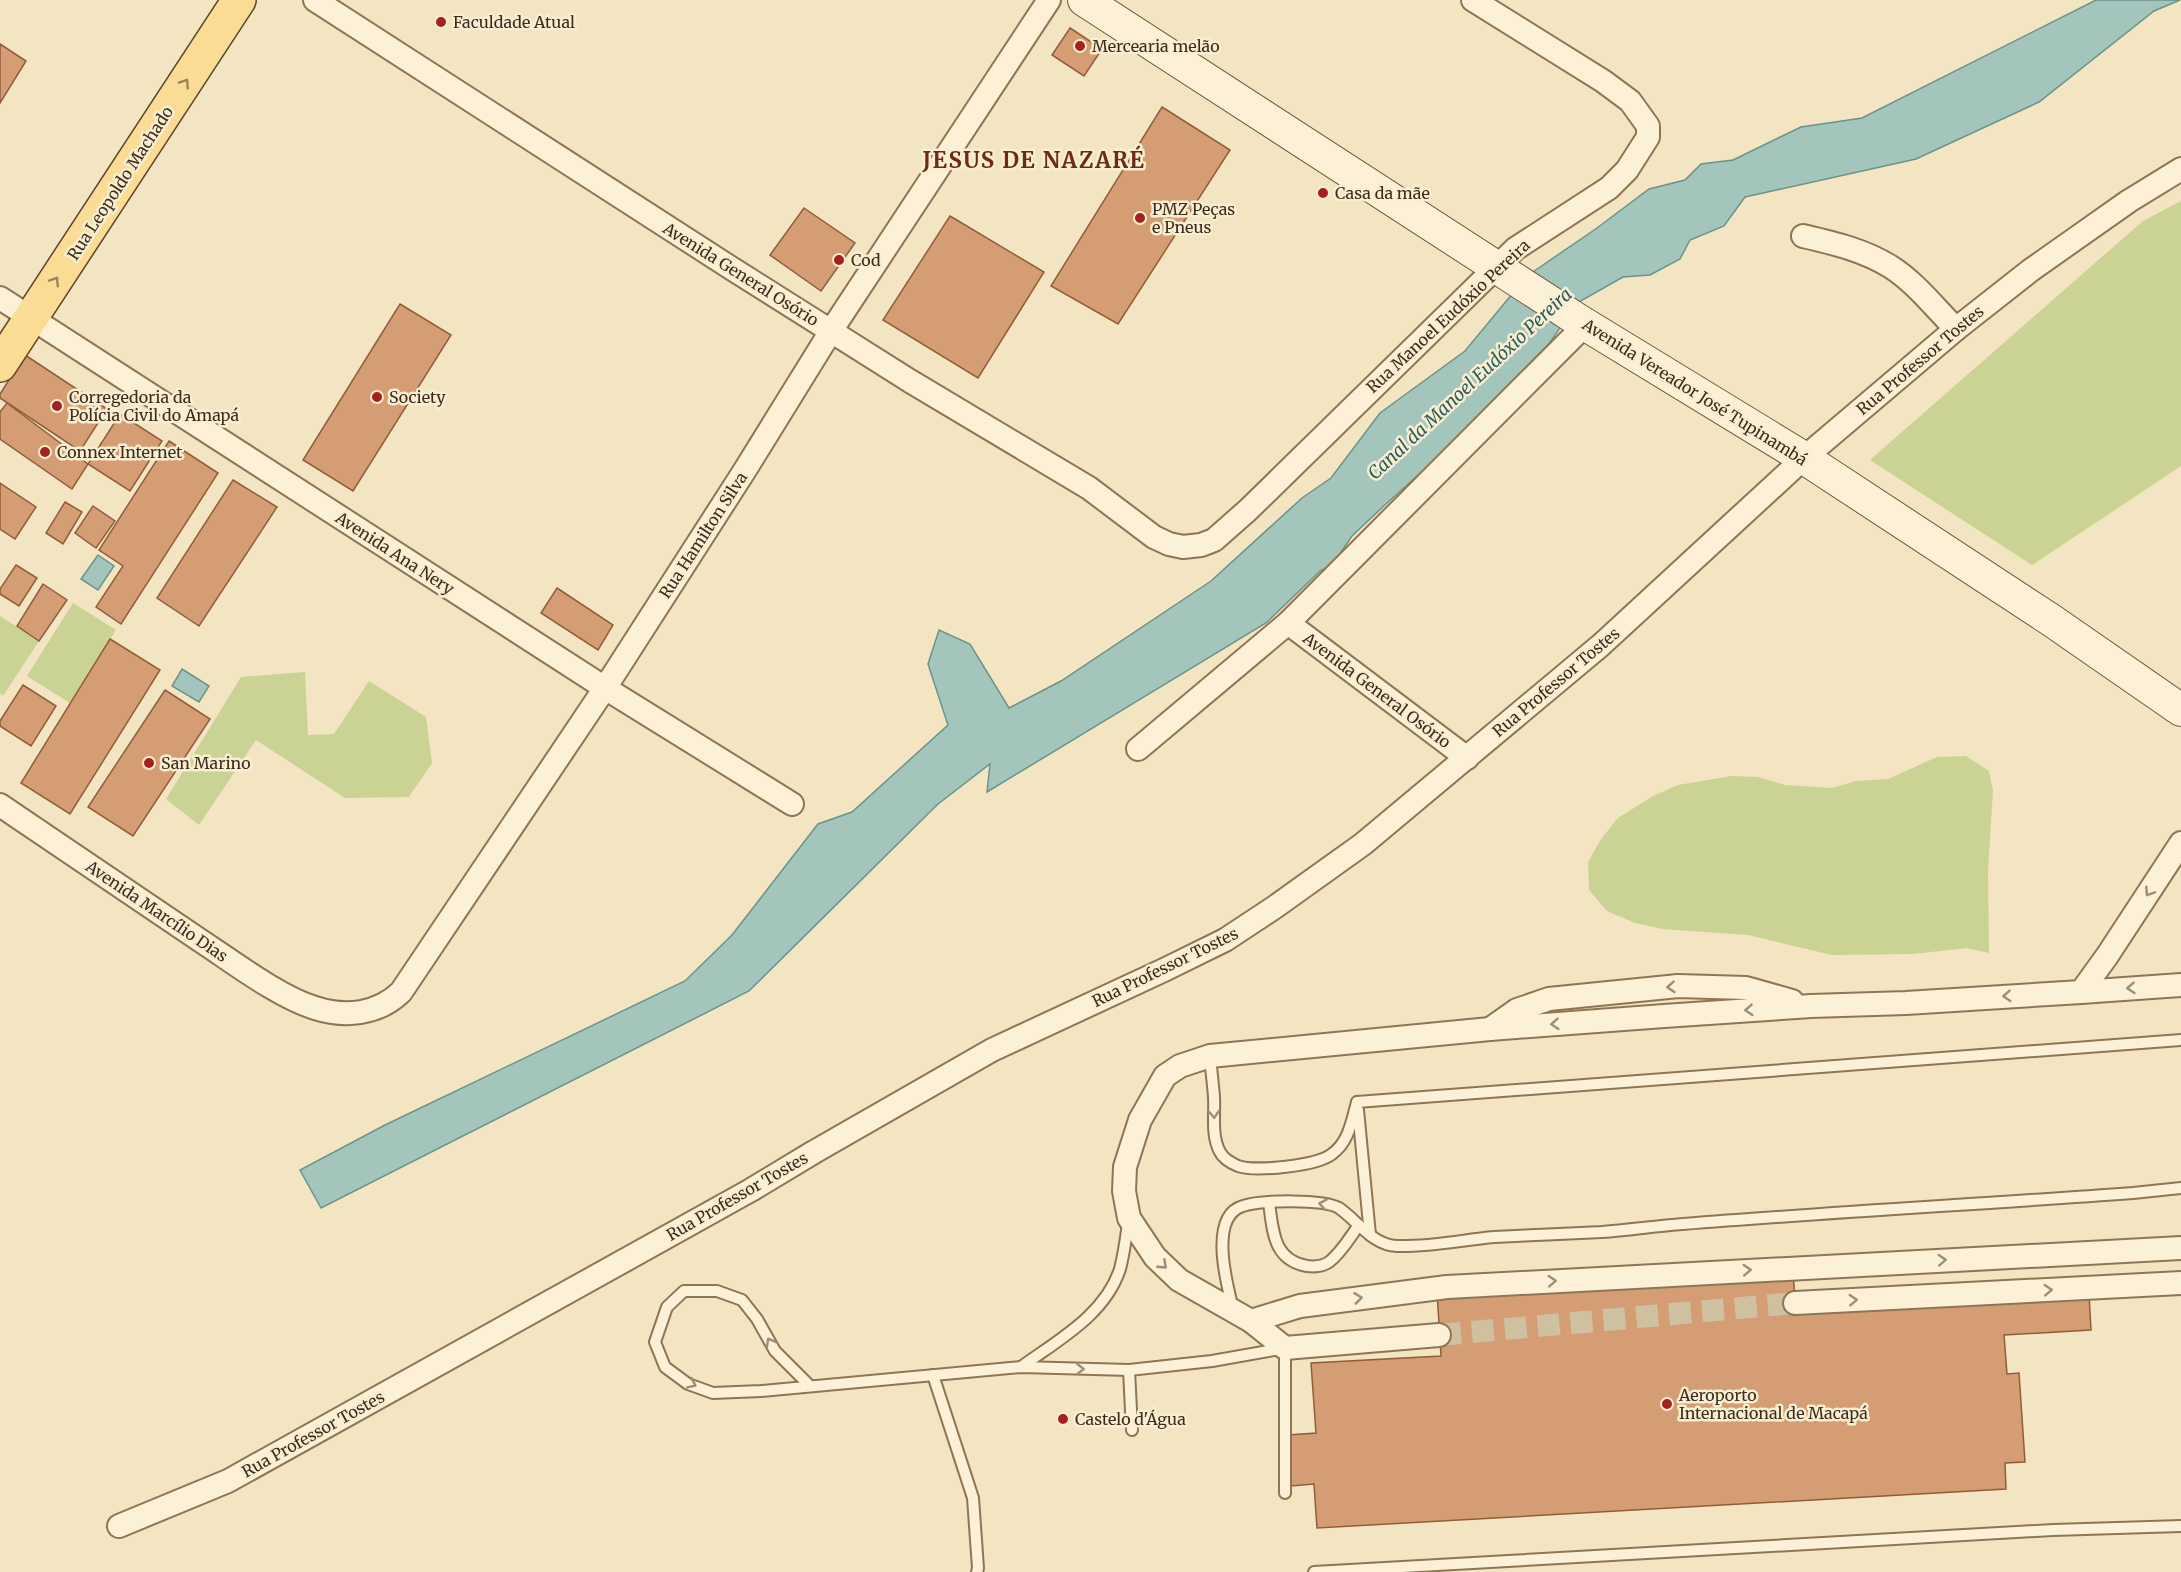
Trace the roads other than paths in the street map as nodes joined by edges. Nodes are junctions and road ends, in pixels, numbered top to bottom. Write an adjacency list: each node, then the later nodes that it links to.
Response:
1 (239, 0): 10 (main road, Rua Leopoldo Machado, one-way to 1)
2 (315, 0): 13 (street, Avenida General Osório)
3 (1049, 0): 13 (street, Rua Hamilton Silva)
4 (1084, 0): 8 (street, Avenida Vereador José Tupinambá)
5 (1473, 0): 8 (street, Rua Manoel Eudóxio Pereira)
6 (2181, 169): 12 (street, Rua Professor Tostes)
7 (1803, 236): 12 (street)
8 (1505, 273): 11 (street, Avenida Vereador José Tupinambá); 16 (street, Rua Manoel Eudóxio Pereira)
9 (0, 298): 10 (street, Avenida Ana Nery)
10 (31, 318): 14 (main road, Rua Leopoldo Machado); 18 (street, Avenida Ana Nery)
11 (1582, 322): 15 (street, Avenida Vereador José Tupinambá); 17 (street)
12 (1956, 329): 15 (street, Rua Professor Tostes)
13 (831, 331): 16 (street, Avenida General Osório); 18 (street, Rua Hamilton Silva)
14 (0, 365)
15 (1804, 458): 19 (street, Avenida Vereador José Tupinambá); 21 (street, Rua Professor Tostes)
16 (1169, 544)
17 (1288, 622): 20 (street); 21 (street, Avenida General Osório)
18 (605, 688): 22 (street, Avenida Ana Nery); 27 (street, Rua Hamilton Silva)
19 (2181, 710)
20 (1138, 749)
21 (1467, 758): 48 (street, Rua Professor Tostes)
22 (792, 804)
23 (0, 805): 27 (street, Avenida Marcílio Dias)
24 (2181, 843): 26 (street, one-way to 26)
25 (2181, 985): 26 (street, one-way to 26)
26 (2081, 992): 29 (street, one-way to 29)
27 (318, 1009)
28 (2181, 1040): 30 (lane)
29 (1210, 1056): 30 (lane, one-way to 30); 33 (street)
30 (1357, 1102): 35 (lane)
31 (2181, 1188): 35 (lane)
32 (1269, 1203): 34 (lane, one-way to 32); 34 (lane); 39 (lane)
33 (1129, 1218): 39 (street, one-way to 39); 42 (lane)
34 (1359, 1225): 35 (lane)
35 (1370, 1236)
36 (2181, 1248): 39 (street, one-way to 36)
37 (2181, 1283): 38 (street, one-way to 37)
38 (1795, 1303)
39 (1243, 1316): 41 (street)
40 (1440, 1335): 41 (street)
41 (1285, 1348): 43 (lane); 47 (lane)
42 (1021, 1367): 43 (lane, one-way to 43); 44 (lane)
43 (1129, 1370): 46 (lane)
44 (933, 1375): 45 (lane); 50 (lane)
45 (809, 1385): 45 (lane, one-way to 45)
46 (1132, 1430)
47 (1285, 1493)
48 (119, 1526)
49 (2181, 1526): 51 (lane)
50 (977, 1572)
51 (1314, 1572)

